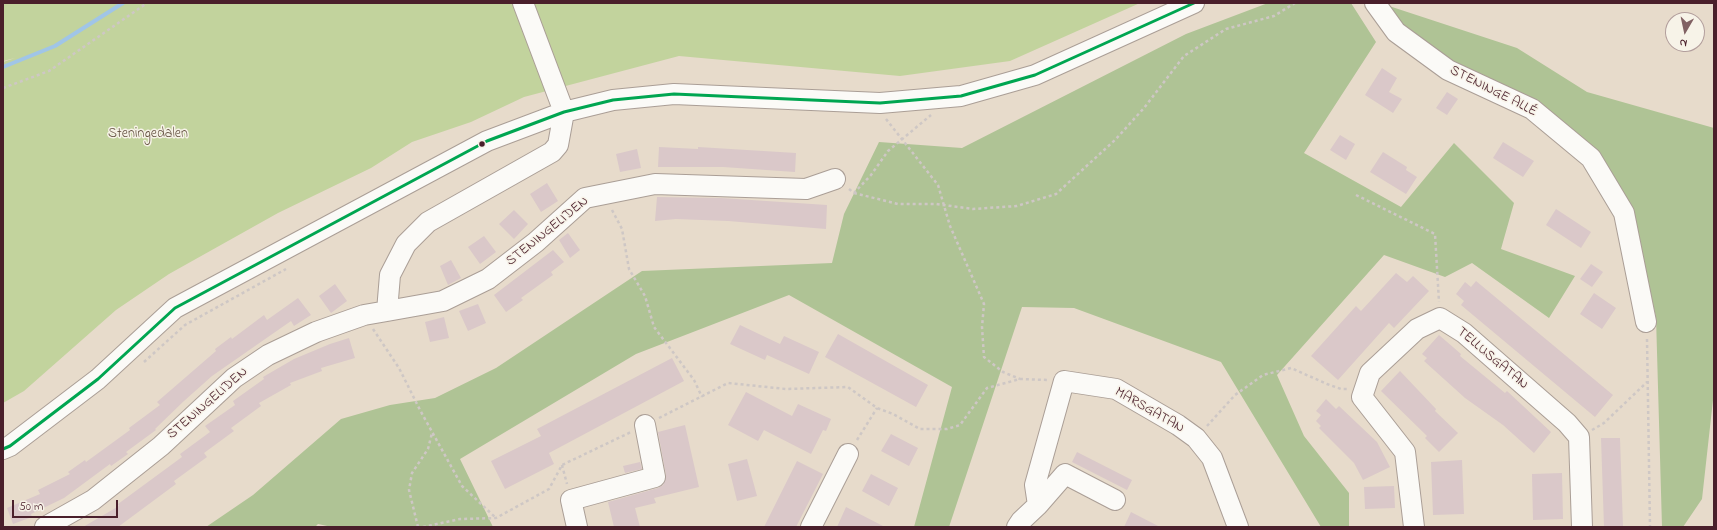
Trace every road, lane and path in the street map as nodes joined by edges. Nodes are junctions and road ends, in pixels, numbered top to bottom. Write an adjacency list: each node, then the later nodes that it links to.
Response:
1 (147, 3): 6 (path)
2 (523, 3): 8 (street)
3 (1194, 3): 8 (street)
4 (1295, 3): 15 (path)
5 (1375, 3): 19 (street, STENINGE ALLÉ)
6 (3, 88)
7 (934, 111): 10 (path)
8 (564, 112): 16 (street); 30 (street)
9 (884, 116): 10 (path)
10 (902, 140): 13 (path); 15 (path)
11 (835, 179): 12 (street, STENINGELIDEN); 13 (path)
12 (604, 193): 16 (street, STENINGELIDEN); 24 (path)
13 (854, 193): 15 (path)
14 (1356, 195): 18 (path)
15 (943, 205): 20 (path)
16 (387, 311): 17 (street, STENINGELIDEN)
17 (364, 315): 27 (path); 35 (street, STENINGELIDEN)
18 (1440, 318): 23 (street); 28 (street, TELLUSGATAN)
19 (1646, 322): 22 (path)
20 (1020, 379): 21 (path); 25 (path)
21 (1064, 381): 29 (street, MARSGATAN); 33 (street)
22 (1647, 382): 28 (path); 44 (path)
23 (1364, 390): 29 (path); 42 (street)
24 (702, 398): 25 (path); 26 (path)
25 (877, 408): 31 (path)
26 (645, 425): 34 (path); 38 (street)
27 (432, 432): 34 (path); 36 (path)
28 (1579, 437): 43 (street)
29 (1196, 438): 41 (street, MARSGATAN)
30 (3, 450)
31 (848, 454): 39 (street)
32 (1115, 500): 33 (street)
33 (1038, 505): 40 (street)
34 (496, 518): 37 (path)
35 (45, 527)
36 (418, 527)
37 (423, 527)
38 (576, 527)
39 (811, 527)
40 (1017, 527)
41 (1238, 527)
42 (1414, 527)
43 (1582, 527)
44 (1650, 527)

